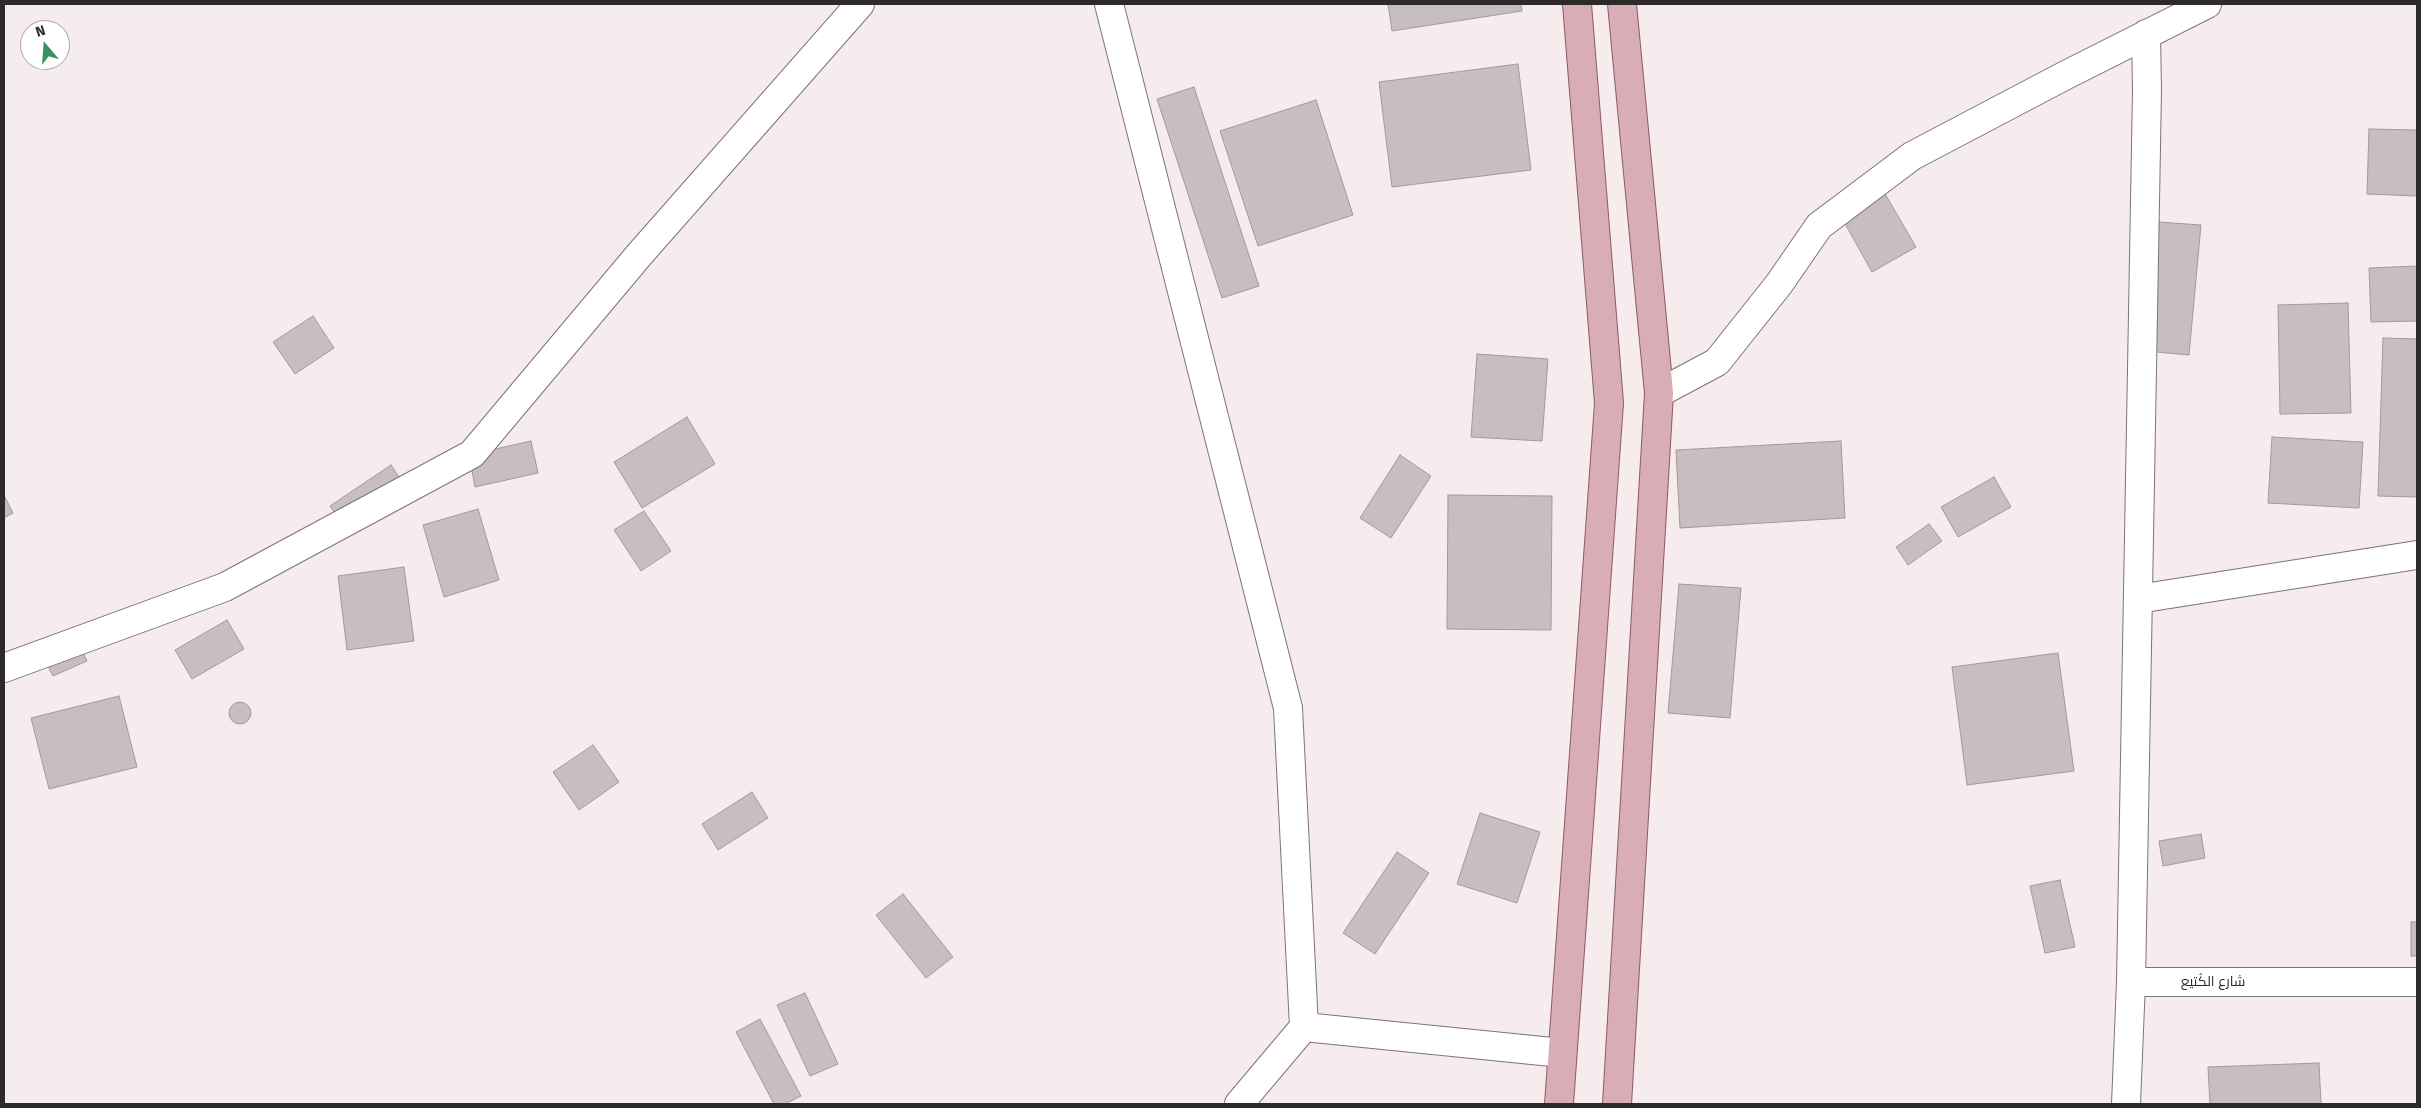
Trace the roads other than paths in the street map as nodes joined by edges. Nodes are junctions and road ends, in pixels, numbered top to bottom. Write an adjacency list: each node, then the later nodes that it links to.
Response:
1 (860, 4): 10 (street)
2 (1109, 4): 13 (street)
3 (1577, 4): 14 (main road)
4 (1622, 4): 7 (main road)
5 (2208, 4): 6 (street)
6 (2146, 34): 7 (street); 9 (street)
7 (1660, 393): 17 (main road)
8 (2417, 555): 9 (street)
9 (2138, 599): 11 (street)
10 (4, 668)
11 (2131, 982): 12 (street, شارع الكُتيع); 18 (street)
12 (2417, 982)
13 (1304, 1027): 14 (street); 15 (street)
14 (1562, 1053): 16 (main road)
15 (1238, 1104)
16 (1559, 1104)
17 (1617, 1104)
18 (2126, 1104)

